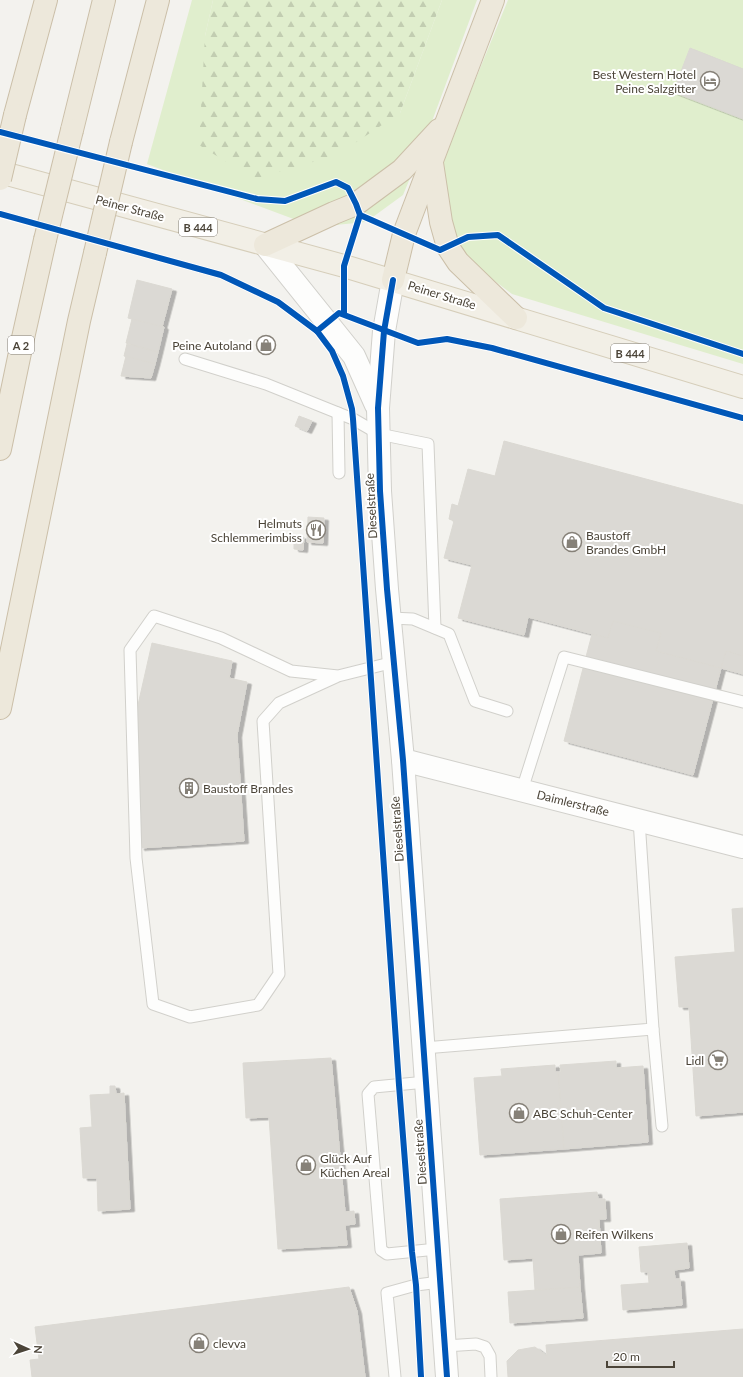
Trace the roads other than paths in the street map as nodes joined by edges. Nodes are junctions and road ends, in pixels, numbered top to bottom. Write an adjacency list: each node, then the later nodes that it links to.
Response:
1 (46, 0): 8 (highway, bridge)
2 (104, 0): 17 (highway, A 2, bridge)
3 (158, 0): 24 (highway, bridge)
4 (493, 0): 5 (highway)
5 (447, 122): 6 (highway); 9 (highway)
6 (432, 161): 10 (highway); 11 (highway)
7 (0, 172): 9 (main road, Peiner Straße / B 444)
8 (0, 179)
9 (265, 245): 10 (main road, Peiner Straße / B 444); 14 (street)
10 (393, 280): 11 (main road, Peiner Straße / B 444); 14 (street, Dieselstraße)
11 (516, 318): 13 (main road, Peiner Straße / B 444)
12 (185, 359): 15 (lane)
13 (743, 387)
14 (378, 408): 16 (street, Dieselstraße)
15 (338, 413): 16 (lane); 18 (lane)
16 (379, 434): 19 (street, Dieselstraße); 20 (lane)
17 (0, 449)
18 (339, 472)
19 (390, 618): 20 (lane); 21 (street, Dieselstraße)
20 (435, 628): 25 (lane)
21 (394, 662): 22 (lane); 26 (street, Dieselstraße)
22 (338, 676): 22 (lane)
23 (743, 702): 27 (lane)
24 (0, 708)
25 (507, 711)
26 (402, 760): 27 (street, Daimlerstraße); 31 (street, Dieselstraße)
27 (522, 790): 28 (street, Daimlerstraße)
28 (639, 820): 29 (street, Daimlerstraße); 30 (lane)
29 (743, 847)
30 (653, 1029): 31 (lane); 33 (lane)
31 (424, 1048): 32 (street, Dieselstraße)
32 (426, 1082): 34 (street, Dieselstraße); 34 (lane)
33 (662, 1126)
34 (437, 1249): 35 (street, Dieselstraße)
35 (440, 1282): 36 (street, Dieselstraße); 37 (lane)
36 (445, 1346): 38 (street, Dieselstraße); 39 (lane)
37 (395, 1377)
38 (447, 1377)
39 (491, 1377)

